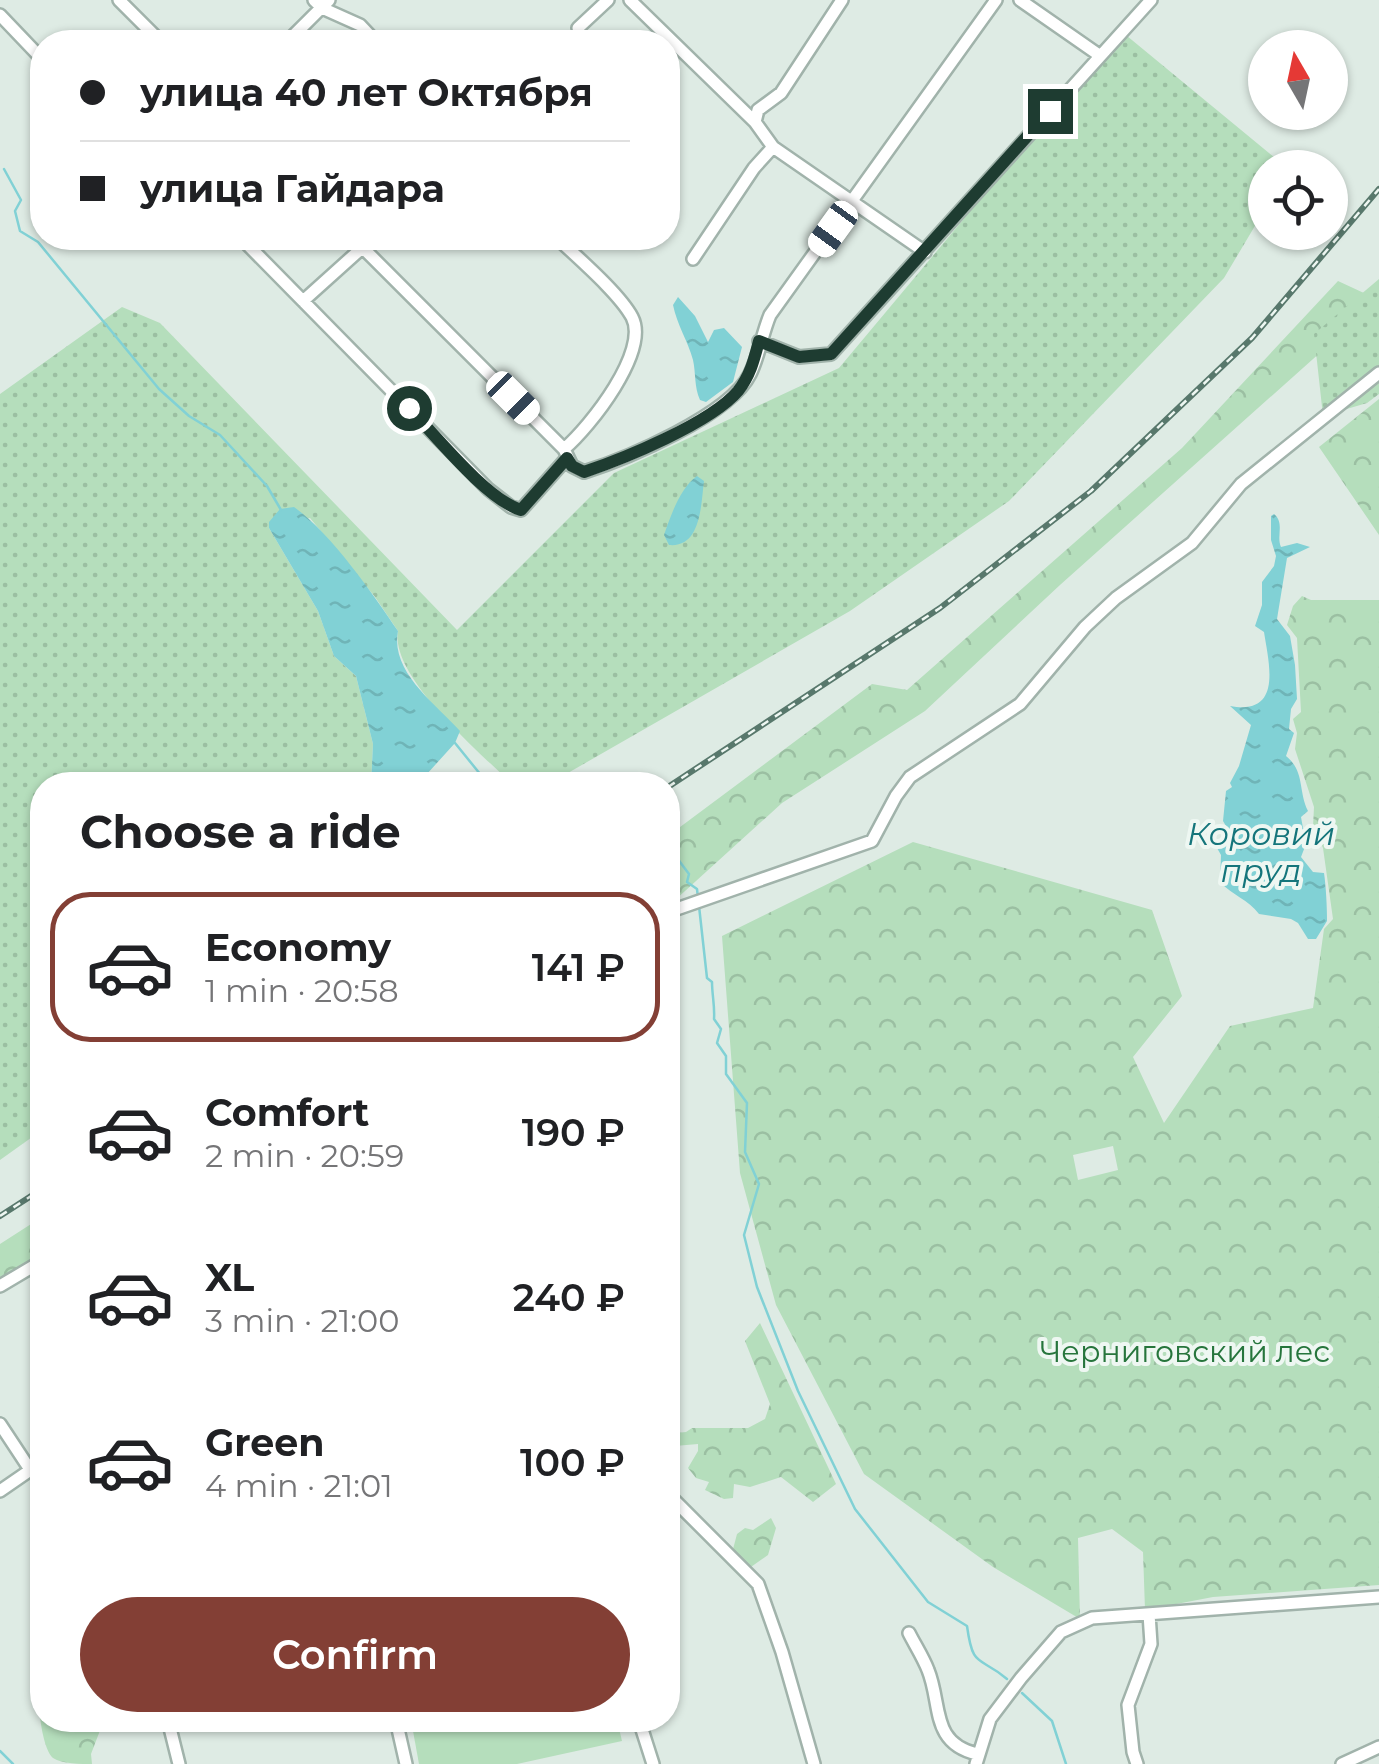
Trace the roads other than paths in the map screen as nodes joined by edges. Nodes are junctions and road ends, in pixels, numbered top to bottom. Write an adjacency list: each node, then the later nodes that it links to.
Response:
1 (119, 0): 11 (street)
2 (608, 0): 10 (street)
3 (630, 0): 14 (street)
4 (842, 0): 18 (street)
5 (996, 0): 20 (street)
6 (1020, 0): 17 (street)
7 (1151, 0): 17 (street)
8 (322, 2): 12 (street); 13 (street)
9 (0, 15): 15 (street)
10 (578, 28)
11 (149, 30)
12 (298, 30)
13 (365, 30)
14 (661, 30)
15 (30, 46)
16 (680, 49): 18 (street)
17 (1099, 54): 25 (street)
18 (755, 122): 19 (street)
19 (773, 147): 20 (street); 26 (street)
20 (854, 200): 25 (street); 28 (street)
21 (253, 250): 27 (street)
22 (361, 250): 27 (street)
23 (365, 250): 30 (street)
24 (569, 250): 30 (street)
25 (925, 252): 28 (street)
26 (694, 259)
27 (303, 301): 30 (street)
28 (759, 341): 30 (street)
29 (1379, 373): 31 (street)
30 (566, 453)
31 (680, 908)
32 (30, 1268): 33 (street)
33 (0, 1286)
34 (0, 1424): 35 (street)
35 (30, 1469)
36 (30, 1472): 37 (street)
37 (0, 1490)
38 (680, 1508): 50 (street)
39 (1379, 1597): 40 (street)
40 (1149, 1614): 46 (street); 51 (street)
41 (909, 1633): 46 (street)
42 (171, 1732): 47 (street)
43 (399, 1732): 48 (street)
44 (643, 1732): 49 (street)
45 (1379, 1747): 52 (street)
46 (976, 1759)
47 (179, 1764)
48 (406, 1764)
49 (653, 1764)
50 (814, 1764)
51 (1138, 1764)
52 (1342, 1764)

